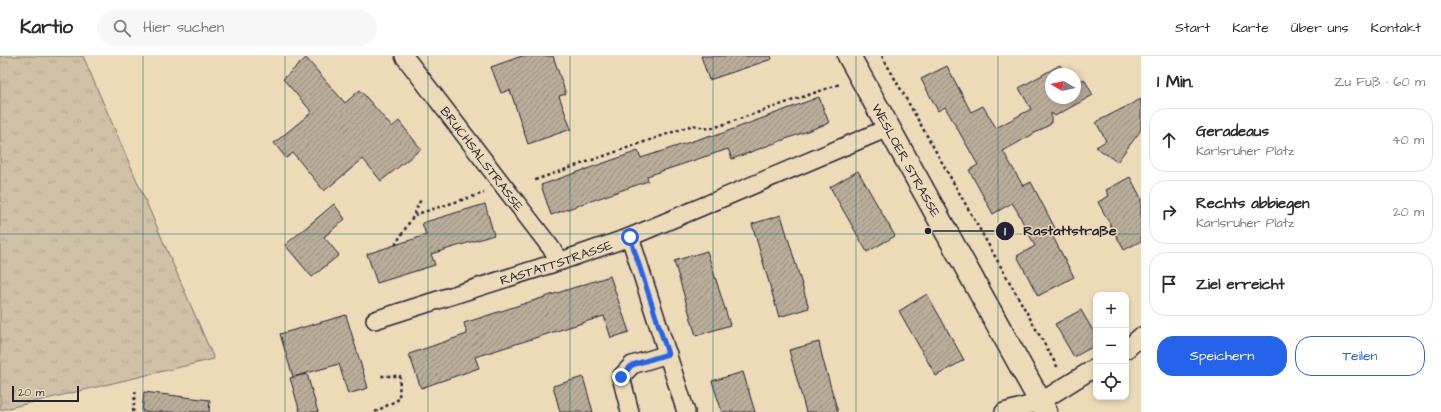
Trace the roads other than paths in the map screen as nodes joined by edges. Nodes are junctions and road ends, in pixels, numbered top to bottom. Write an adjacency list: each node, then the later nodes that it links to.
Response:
1 (404, 56): 5 (street, BRUCHSALSTRASSE)
2 (849, 56): 3 (street, WESLOER STRASSE)
3 (888, 128): 4 (street, RASTATTSTRASSE); 11 (street, WESLOER STRASSE)
4 (630, 237): 5 (street, RASTATTSTRASSE); 9 (street)
5 (561, 260): 6 (street, RASTATTSTRASSE)
6 (375, 320)
7 (1141, 336): 8 (street)
8 (1129, 347)
9 (668, 354): 12 (street); 13 (street)
10 (1093, 370): 11 (street)
11 (1043, 407): 14 (street)
12 (630, 412)
13 (686, 412)
14 (1004, 412)

